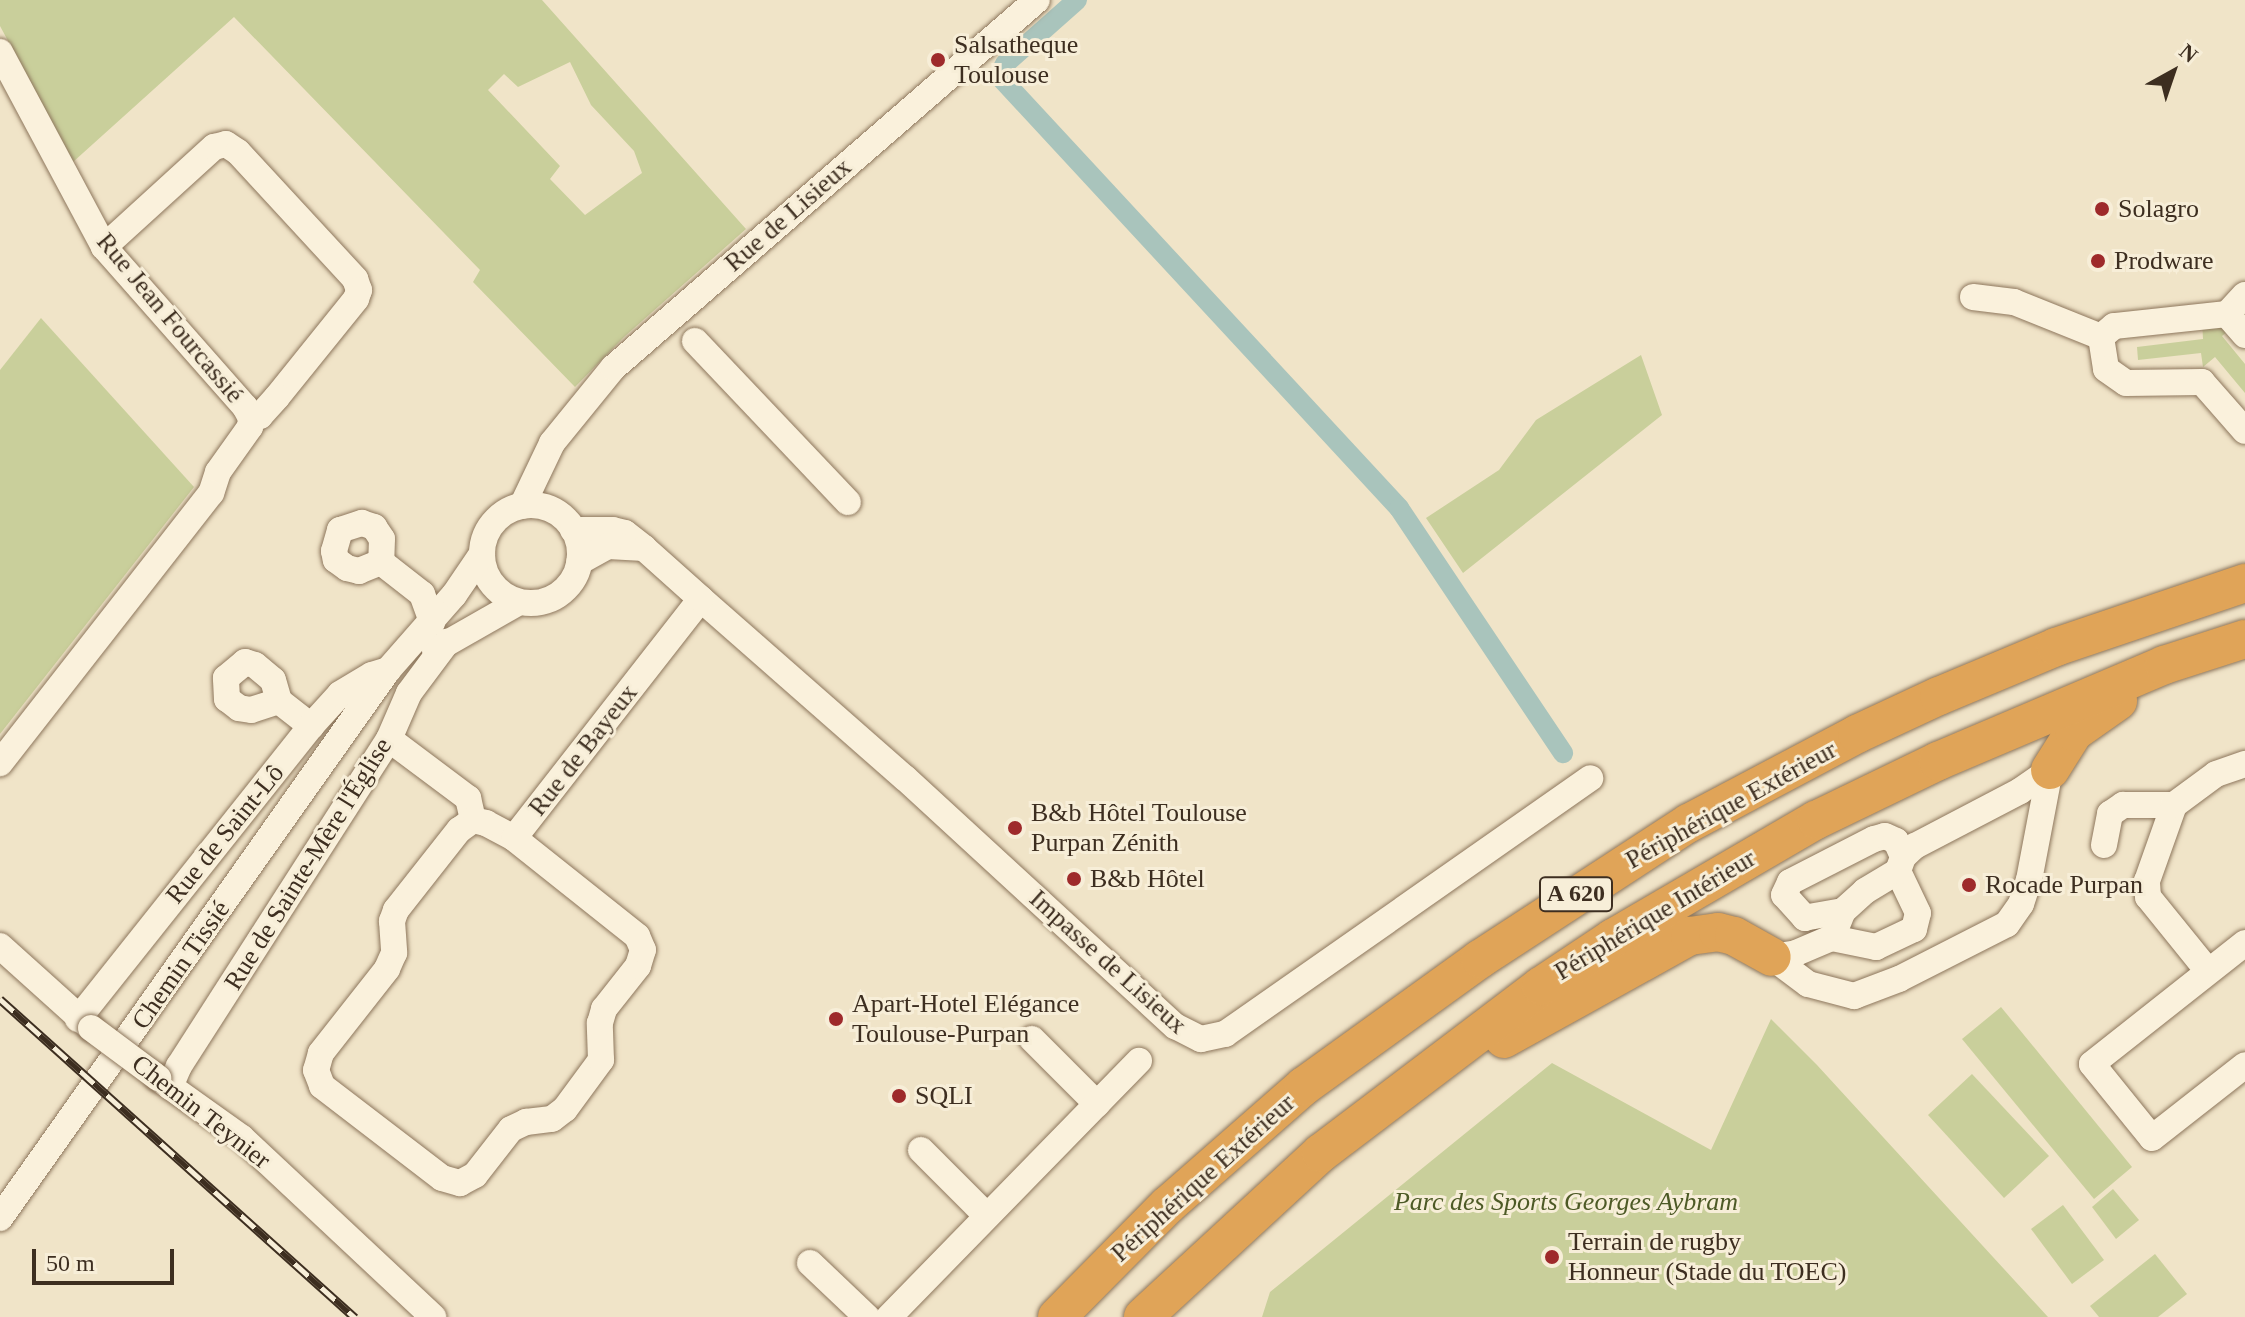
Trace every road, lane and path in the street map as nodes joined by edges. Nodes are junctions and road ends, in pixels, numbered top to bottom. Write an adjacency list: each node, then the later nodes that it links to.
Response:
1 (1037, 0): 11 (street, Rue de Lisieux)
2 (0, 52): 3 (street, Rue Jean Fourcassié)
3 (104, 247): 9 (street, Rue Jean Fourcassié); 9 (street)
4 (1973, 297): 7 (street)
5 (2236, 304): 6 (street); 7 (street)
6 (2245, 335)
7 (2101, 337): 10 (street)
8 (695, 341): 12 (street)
9 (251, 418): 33 (street, Rue Jean Fourcassié)
10 (2245, 431)
11 (552, 443): 13 (street, Rue de Lisieux); 14 (street)
12 (848, 502)
13 (522, 506): 14 (street); 17 (street)
14 (550, 510): 15 (street)
15 (573, 530): 16 (street); 19 (street)
16 (644, 548): 19 (street); 23 (street)
17 (482, 554): 22 (street, Chemin Tissié); 24 (street)
18 (381, 562): 21 (street)
19 (579, 562): 24 (street)
20 (2245, 583): 62 (highway, Périphérique Extérieur / A 620)
21 (422, 594): 22 (street); 25 (street)
22 (454, 595): 25 (street, Chemin Tissié)
23 (701, 599): 36 (street, Impasse de Lisieux); 39 (street, Rue de Bayeux)
24 (519, 602): 25 (street, Chemin Tissié)
25 (439, 632): 28 (street, Chemin Tissié); 30 (street, Chemin Tissié); 32 (street, Rue de Sainte-Mère l'Église)
26 (2245, 639): 27 (highway, Périphérique Intérieur / A 620)
27 (2164, 665): 35 (highway); 52 (highway, Périphérique Intérieur / A 620)
28 (388, 670): 30 (street, Chemin Tissié); 31 (street, Rue de Saint-Lô)
29 (279, 701): 31 (street)
30 (362, 712): 57 (street, Chemin Tissié)
31 (311, 726): 48 (street, Rue de Saint-Lô)
32 (389, 739): 38 (street); 53 (street, Rue de Sainte-Mère l'Église)
33 (0, 763)
34 (2245, 764): 37 (street)
35 (2050, 770): 41 (street); 46 (street)
36 (1590, 778)
37 (2174, 805): 40 (street); 47 (street)
38 (473, 820): 39 (street); 39 (street, Rue de Bayeux)
39 (514, 838)
40 (2104, 845)
41 (1900, 864): 42 (street); 42 (street); 43 (street)
42 (1843, 911): 43 (street)
43 (1832, 938): 46 (street)
44 (2245, 943): 47 (street)
45 (0, 946): 48 (street, Chemin Teynier)
46 (1772, 957): 52 (highway)
47 (2208, 971): 51 (street)
48 (84, 1023): 53 (street, Chemin Teynier, bridge)
49 (1032, 1039): 54 (street)
50 (1139, 1061): 54 (street)
51 (2245, 1065)
52 (1419, 1079): 63 (highway, Périphérique Intérieur / A 620)
53 (164, 1083): 59 (street, Chemin Teynier)
54 (1097, 1104): 56 (street)
55 (921, 1150): 56 (street)
56 (987, 1216): 61 (street)
57 (0, 1218)
58 (810, 1263): 60 (street)
59 (433, 1317)
60 (867, 1317)
61 (889, 1317)
62 (1057, 1317)
63 (1143, 1317)

